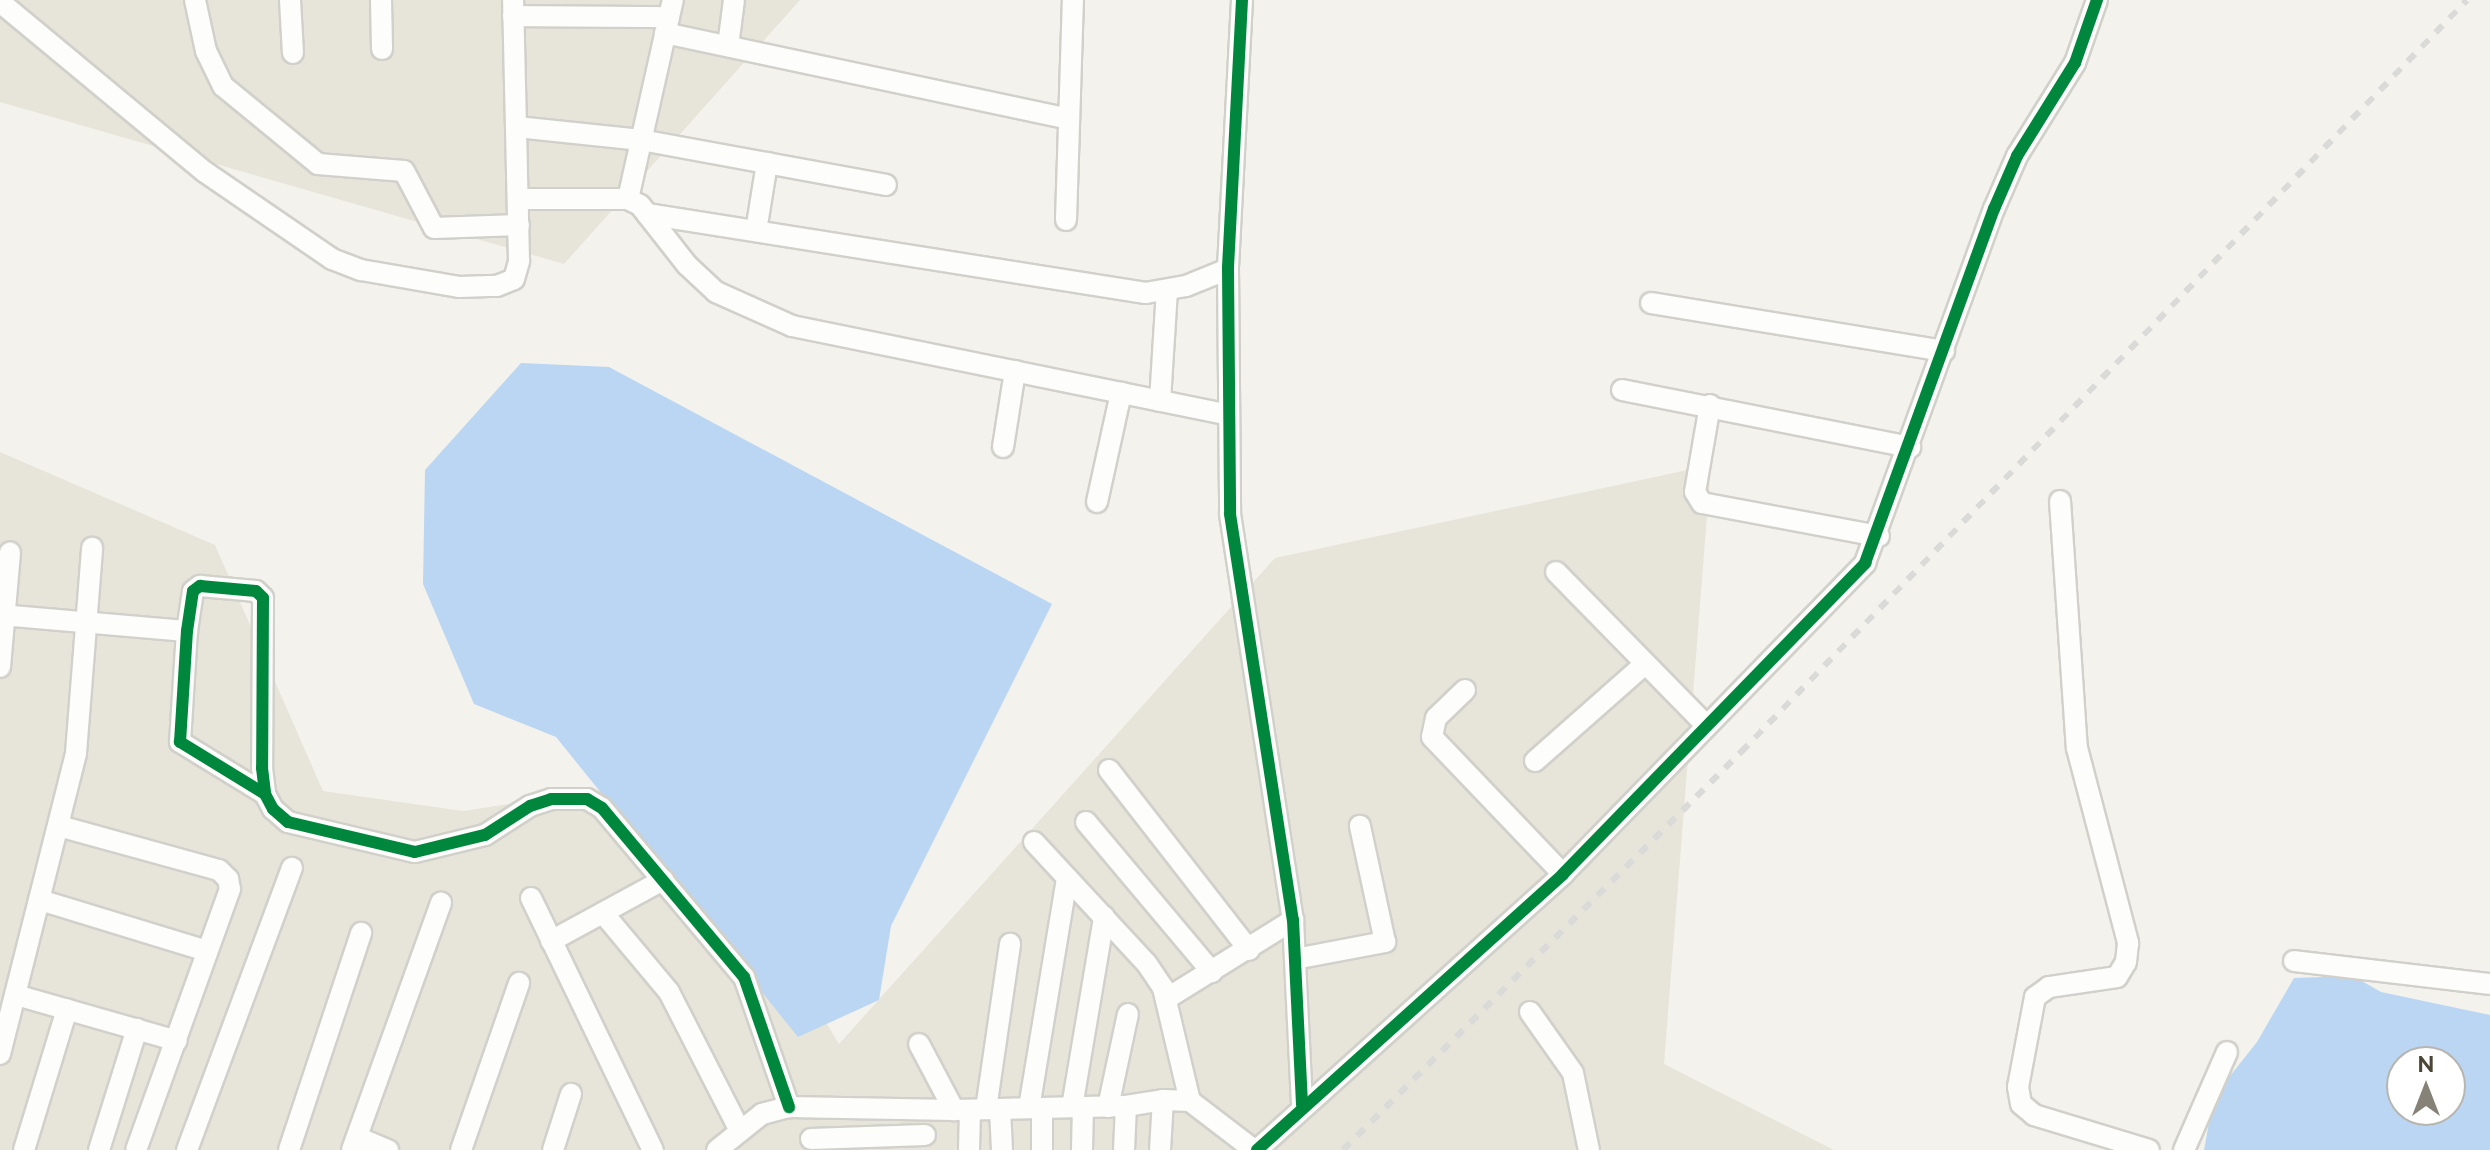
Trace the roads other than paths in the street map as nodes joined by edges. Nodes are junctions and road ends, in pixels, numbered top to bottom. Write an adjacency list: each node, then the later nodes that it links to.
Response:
1 (195, 0): 23 (street)
2 (290, 0): 13 (street)
3 (381, 0): 12 (street)
4 (734, 0): 11 (street)
5 (1073, 0): 14 (street)
6 (1242, 0): 25 (street)
7 (2097, 0): 28 (street)
8 (0, 2): 23 (street)
9 (513, 8): 10 (street); 15 (street)
10 (669, 17): 11 (street); 16 (street)
11 (728, 46): 14 (street)
12 (382, 49)
13 (293, 53)
14 (1069, 119): 22 (street)
15 (517, 127): 16 (street); 19 (street)
16 (641, 140): 17 (street); 20 (street)
17 (767, 163): 18 (street); 24 (street)
18 (886, 185)
19 (519, 199): 20 (street); 23 (street)
20 (628, 199): 21 (street)
21 (647, 214): 24 (street); 29 (street)
22 (1066, 220)
23 (519, 225)
24 (756, 231): 26 (street)
25 (1228, 269): 26 (street); 34 (street)
26 (1167, 291): 32 (street)
27 (1651, 303): 28 (street)
28 (1944, 351): 36 (street)
29 (1015, 371): 31 (street); 35 (street)
30 (1622, 390): 33 (street)
31 (1121, 393): 32 (street); 38 (street)
32 (1160, 401): 34 (street)
33 (1710, 405): 36 (street); 39 (street)
34 (1226, 414): 66 (street)
35 (1003, 447)
36 (1910, 447): 39 (street)
37 (2060, 501): 119 (street)
38 (1097, 502)
39 (1879, 536): 49 (street)
40 (92, 548): 44 (street)
41 (10, 552): 43 (street)
42 (1556, 572): 46 (street)
43 (2, 615): 44 (street); 47 (street)
44 (86, 623): 45 (street); 54 (street)
45 (187, 631): 52 (street); 52 (street)
46 (1644, 665): 49 (street); 50 (street)
47 (0, 667)
48 (1465, 690): 58 (street)
49 (1706, 725): 58 (street)
50 (1535, 761)
51 (1109, 770): 70 (street)
52 (265, 794): 60 (street)
53 (1086, 822): 74 (street)
54 (59, 826): 62 (street); 71 (street)
55 (1360, 826): 72 (street)
56 (1034, 842): 59 (street)
57 (292, 868): 104 (street)
58 (1563, 874): 90 (street)
59 (1067, 878): 65 (street); 94 (street)
60 (663, 880): 64 (street); 91 (street)
61 (531, 898): 68 (street)
62 (40, 900): 71 (street); 78 (street)
63 (441, 903): 100 (street)
64 (603, 913): 68 (street); 97 (street)
65 (1104, 917): 77 (street); 92 (street)
66 (1293, 920): 70 (street); 72 (street)
67 (361, 933): 105 (street)
68 (551, 941): 109 (street)
69 (1010, 944): 96 (street)
70 (1249, 950): 74 (street)
71 (207, 951): 83 (street)
72 (1295, 959): 90 (street)
73 (2294, 961): 76 (street)
74 (1212, 972): 77 (street)
75 (519, 983): 107 (street)
76 (2490, 984)
77 (1166, 999): 89 (street)
78 (9, 1007): 79 (street); 85 (street)
79 (67, 1009): 82 (street); 101 (street)
80 (1530, 1012): 118 (street)
81 (1128, 1014): 93 (street)
82 (137, 1029): 83 (street); 102 (street)
83 (177, 1041): 103 (street)
84 (919, 1044): 96 (street)
85 (1, 1047)
86 (2227, 1052): 120 (street)
87 (571, 1094): 108 (street)
88 (1163, 1100): 89 (street); 93 (street); 116 (street)
89 (1190, 1101): 117 (street)
90 (1302, 1105): 117 (street)
91 (789, 1107): 95 (street); 97 (street)
92 (1078, 1107): 93 (street); 94 (street); 114 (street)
93 (1117, 1107): 115 (street)
94 (1035, 1108): 96 (street); 113 (street)
95 (926, 1110): 96 (street); 99 (street)
96 (978, 1110): 111 (street); 112 (street)
97 (739, 1129): 110 (street)
98 (811, 1139): 99 (street)
99 (924, 1142)
100 (354, 1143): 106 (street)
101 (24, 1150)
102 (99, 1150)
103 (136, 1150)
104 (187, 1150)
105 (289, 1150)
106 (388, 1150)
107 (461, 1150)
108 (553, 1150)
109 (653, 1150)
110 (717, 1150)
111 (969, 1150)
112 (1002, 1150)
113 (1042, 1150)
114 (1082, 1150)
115 (1124, 1150)
116 (1160, 1150)
117 (1256, 1150)
118 (1589, 1150)
119 (2149, 1150)
120 (2184, 1150)

